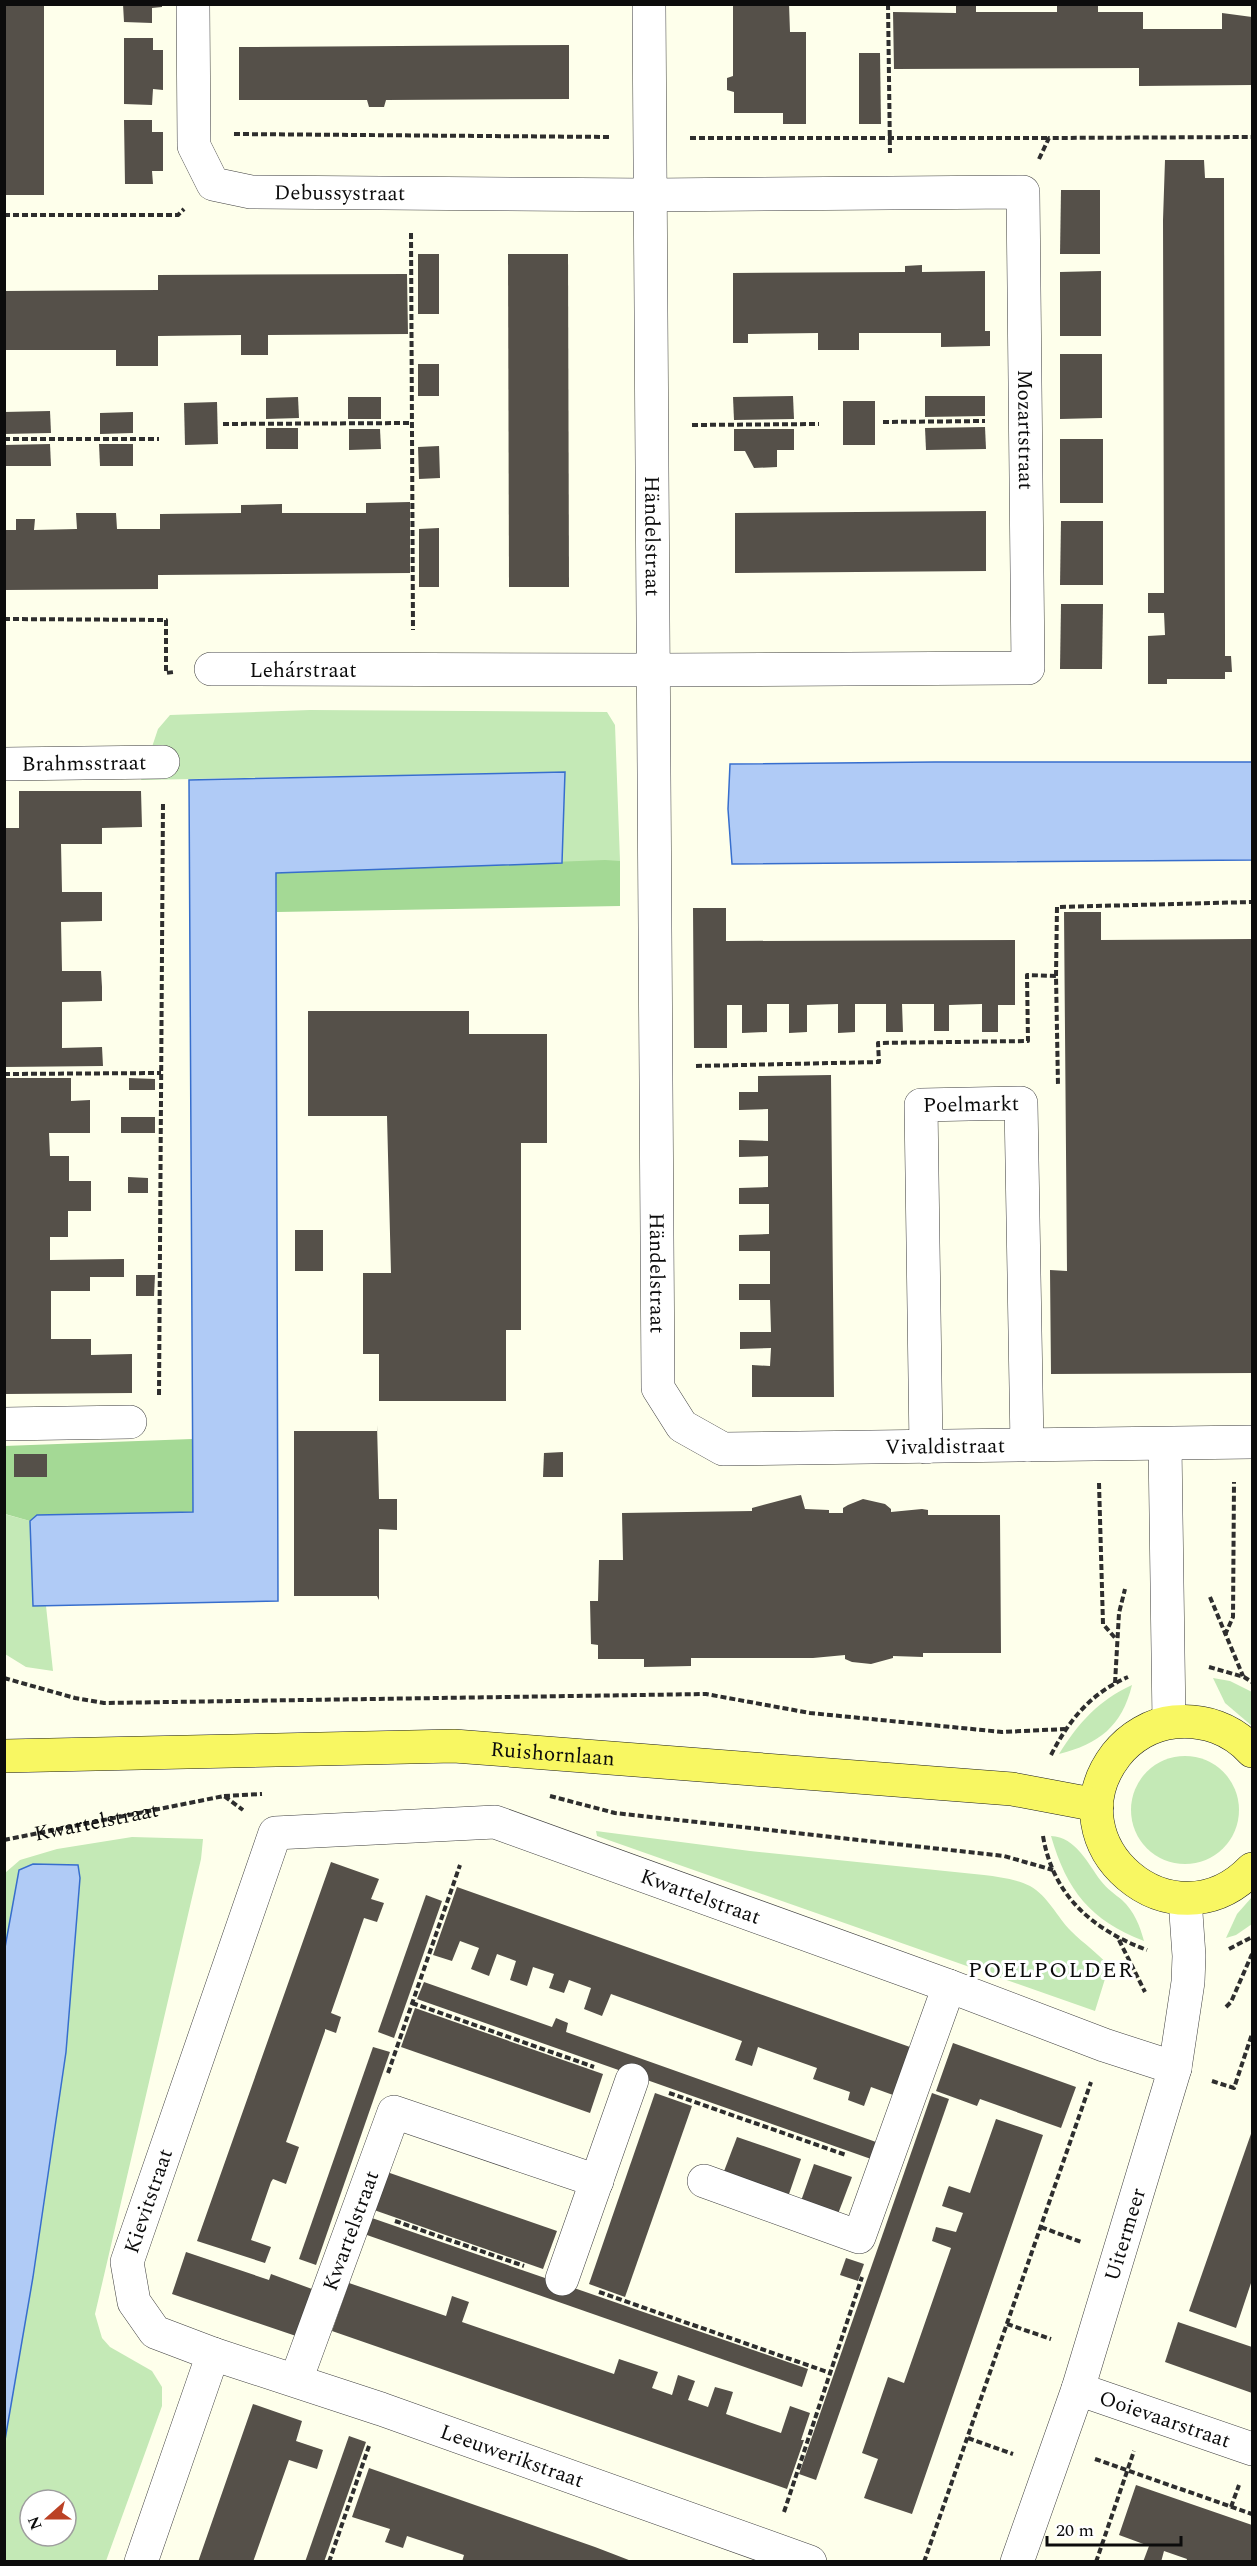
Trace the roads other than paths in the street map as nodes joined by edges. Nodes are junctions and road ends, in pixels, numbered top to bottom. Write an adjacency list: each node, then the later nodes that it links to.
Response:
1 (193, 4): 3 (street, Debussystraat)
2 (649, 4): 3 (street, Händelstraat)
3 (650, 195): 5 (street, Händelstraat); 5 (street, Mozartstraat)
4 (210, 669): 5 (street, Lehárstraat)
5 (655, 670): 14 (street, Händelstraat)
6 (163, 762): 7 (street, Brahmsstraat)
7 (4, 764)
8 (130, 1422): 9 (street)
9 (4, 1424)
10 (1243, 1442): 11 (street, Vivaldistraat)
11 (1166, 1444): 12 (street, Vivaldistraat); 15 (street)
12 (1026, 1445): 13 (street, Vivaldistraat); 13 (street, Poelmarkt)
13 (926, 1447): 14 (street, Vivaldistraat)
14 (723, 1449)
15 (1168, 1722): 16 (main road); 18 (main road)
16 (1252, 1751)
17 (4, 1756): 18 (main road, Ruishornlaan)
18 (1097, 1805): 21 (main road)
19 (275, 1833): 22 (street, Kwartelstraat); 28 (street, Kievitstraat)
20 (1252, 1869): 21 (main road)
21 (1185, 1899): 23 (street, Uitermeer)
22 (949, 1986): 23 (street, Kwartelstraat); 26 (street)
23 (1174, 2068): 30 (street, Uitermeer)
24 (632, 2080): 25 (street)
25 (597, 2181): 27 (street); 29 (street, Kwartelstraat)
26 (704, 2181)
27 (562, 2279)
28 (213, 2354): 29 (street, Leeuwerikstraat); 32 (street)
29 (296, 2380): 33 (street, Leeuwerikstraat)
30 (1078, 2389): 31 (street, Ooievaarstraat); 34 (street, Uitermeer)
31 (1252, 2449)
32 (141, 2562)
33 (810, 2562)
34 (1017, 2562)

